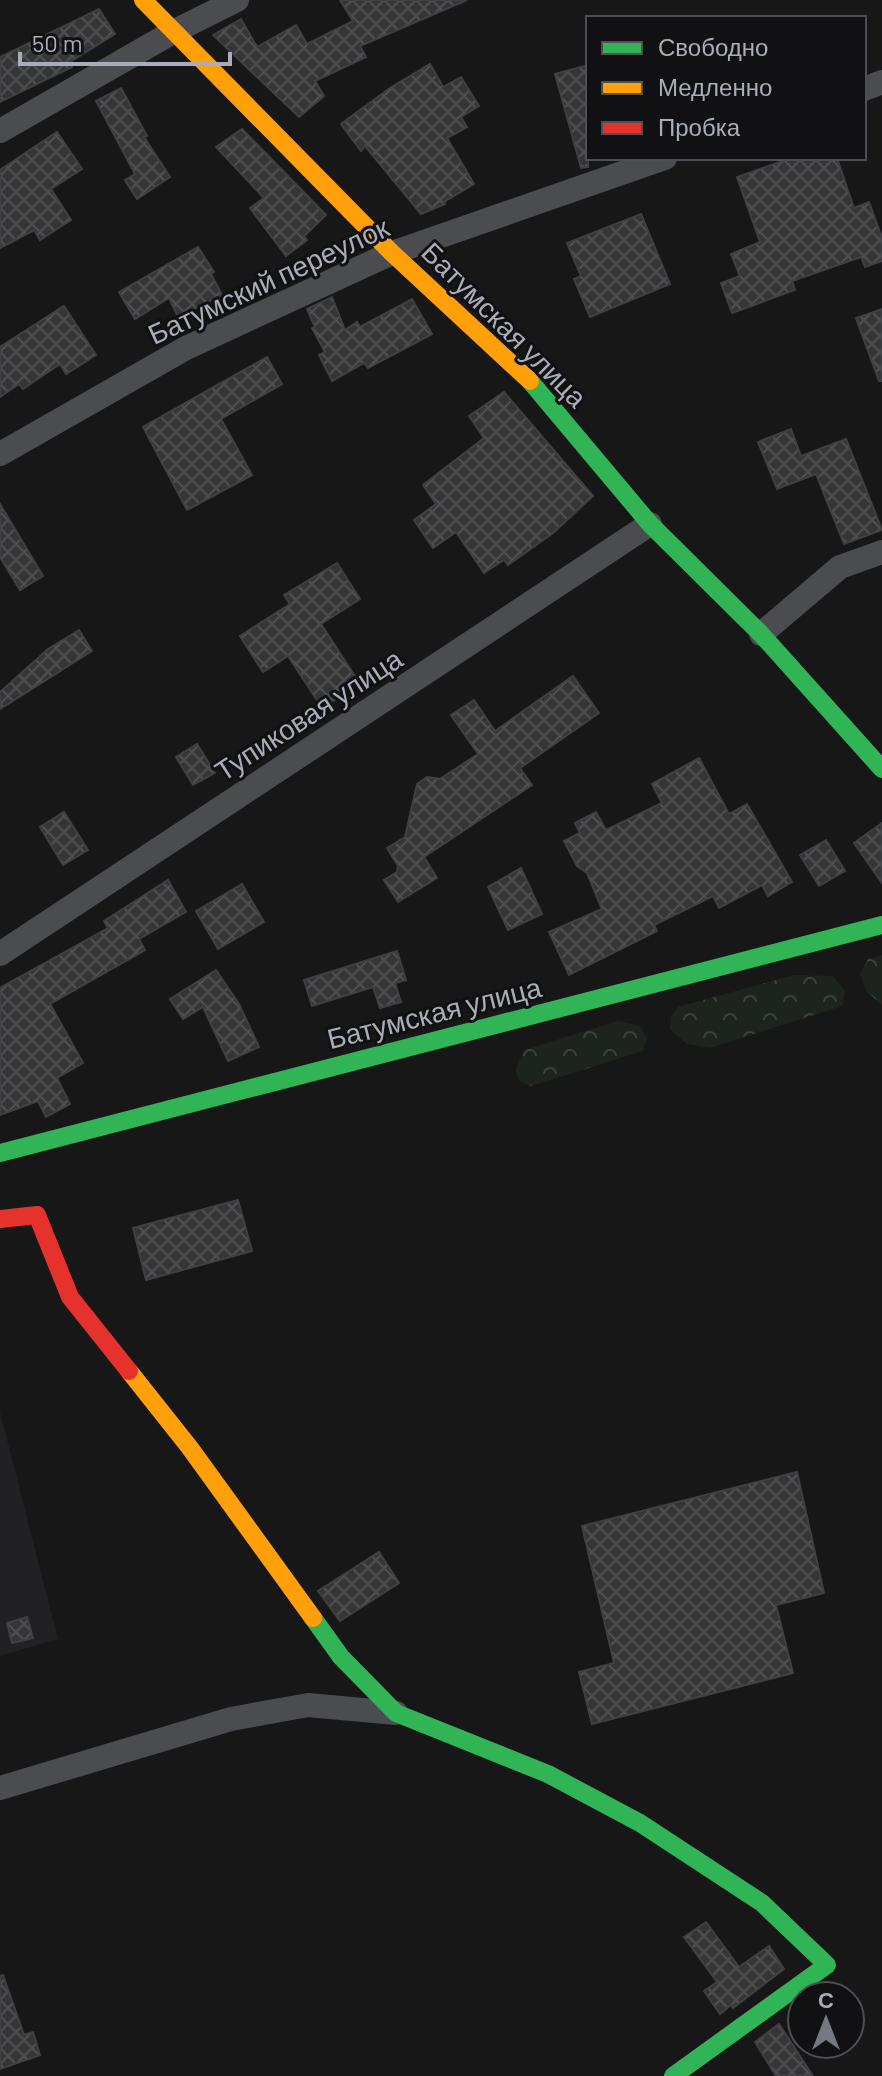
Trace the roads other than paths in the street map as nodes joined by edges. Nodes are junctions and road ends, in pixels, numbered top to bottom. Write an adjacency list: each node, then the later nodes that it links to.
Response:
1 (143, 0): 3 (street, Батумская улица)
2 (237, 0): 3 (street)
3 (173, 32): 4 (street); 6 (street, Батумская улица)
4 (0, 131)
5 (659, 160): 6 (street, Батумский переулок)
6 (392, 253): 7 (street, Батумский переулок); 8 (street, Батумская улица)
7 (0, 454)
8 (650, 524): 10 (street, Батумская улица); 13 (street, Тупиковая улица)
9 (882, 552): 10 (street)
10 (761, 634): 11 (street, Батумская улица)
11 (882, 769)
12 (882, 925): 14 (street, Батумская улица)
13 (0, 954)
14 (0, 1153)
15 (0, 1219): 16 (street)
16 (396, 1713): 17 (street); 18 (street)
17 (0, 1788)
18 (673, 2076)

